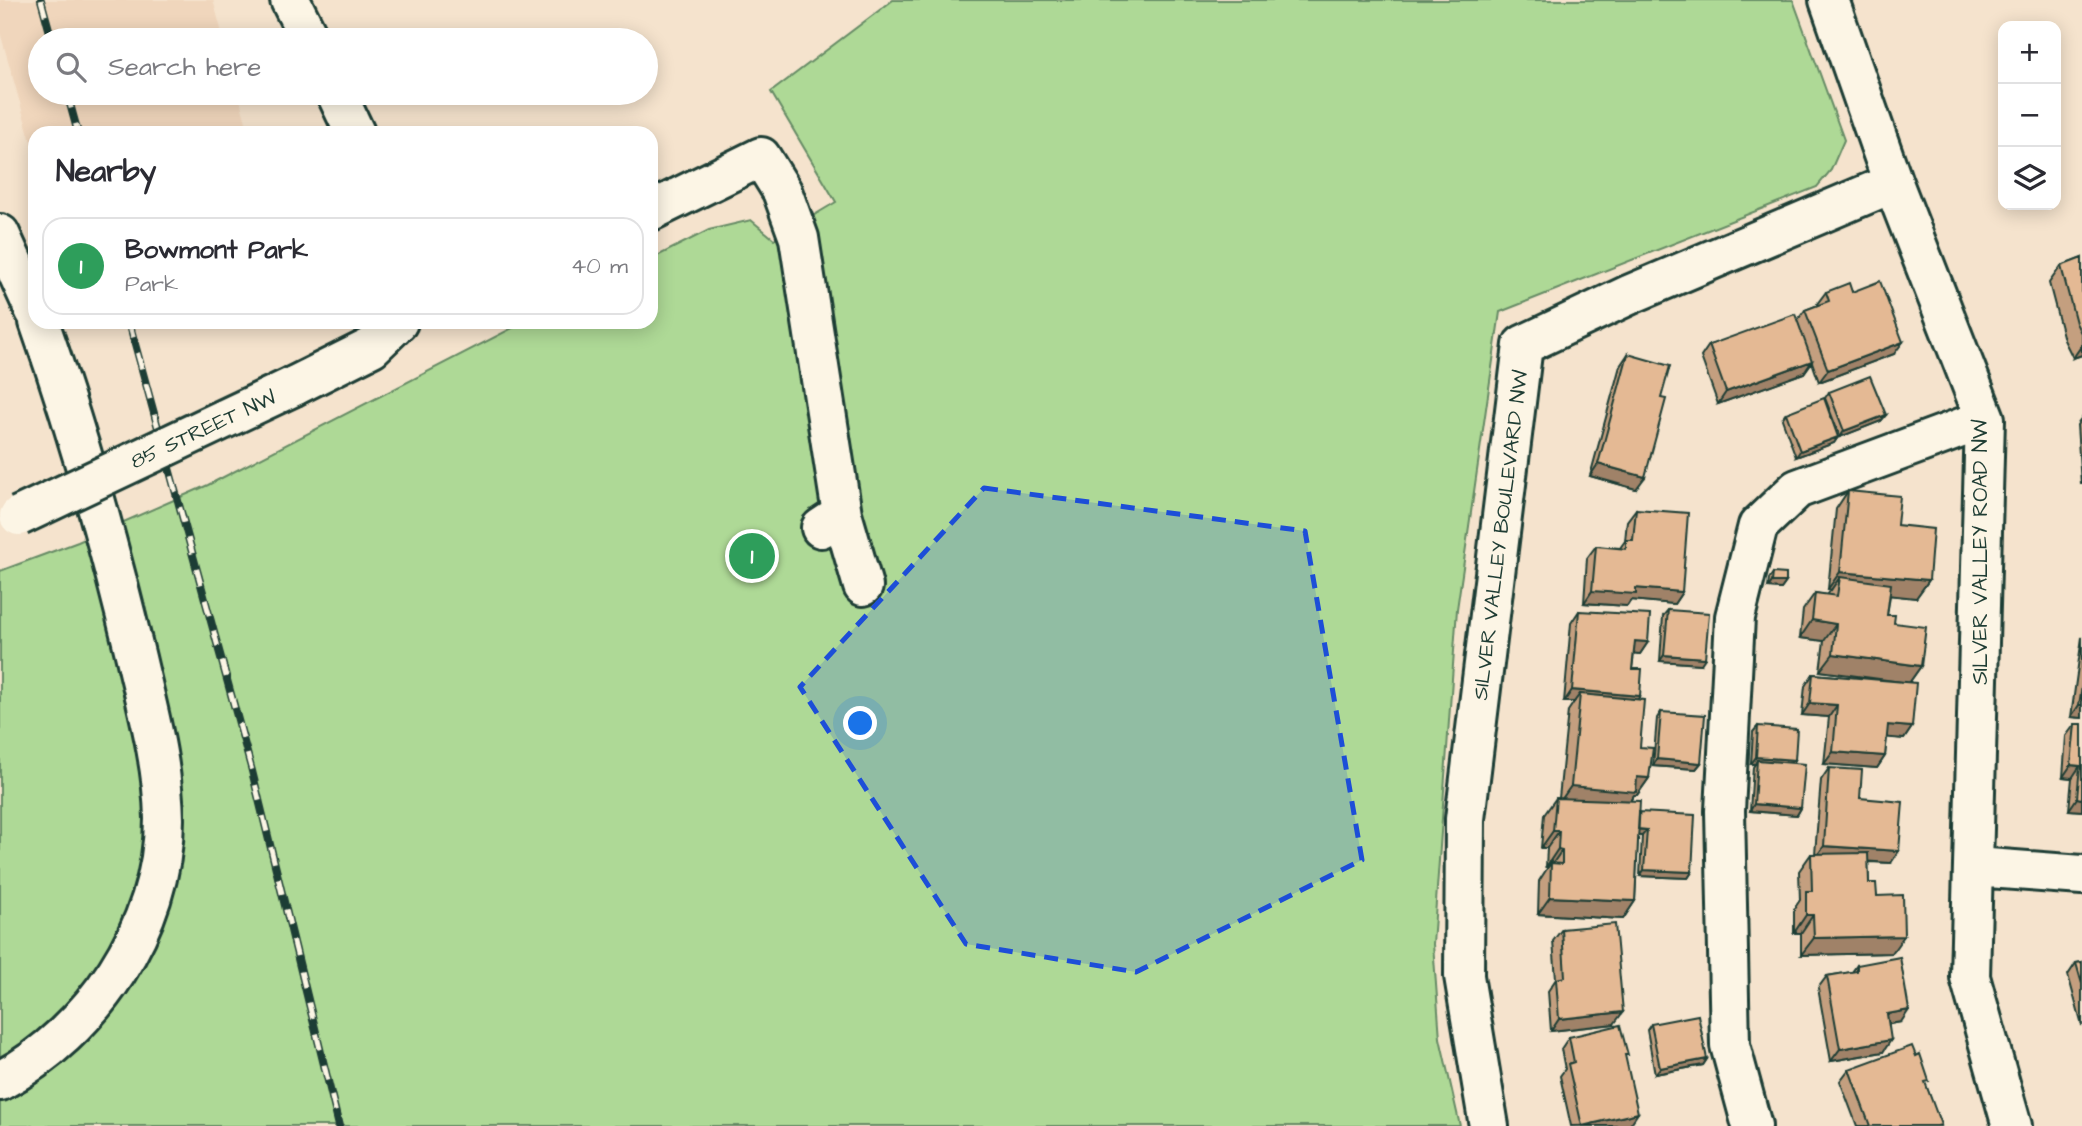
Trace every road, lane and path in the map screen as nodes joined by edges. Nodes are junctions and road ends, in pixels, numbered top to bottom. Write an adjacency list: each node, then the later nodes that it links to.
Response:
1 (290, 0): 3 (street)
2 (1829, 0): 6 (street, SILVER VALLEY ROAD NW)
3 (304, 28)
4 (342, 105): 5 (street)
5 (352, 126)
6 (1894, 183): 12 (street, SILVER VALLEY ROAD NW); 18 (street, SILVER VALLEY BOULEVARD NW)
7 (658, 208): 14 (street)
8 (0, 234): 9 (street)
9 (28, 296)
10 (41, 329): 17 (street)
11 (391, 329): 13 (street, 85 STREET NW, bridge)
12 (1985, 419): 15 (street, SILVER VALLEY ROAD NW); 19 (street)
13 (10, 520)
14 (863, 586)
15 (1975, 867): 16 (street); 20 (street, SILVER VALLEY ROAD NW)
16 (2082, 875)
17 (0, 1081)
18 (1489, 1126)
19 (1752, 1126)
20 (2012, 1126)

